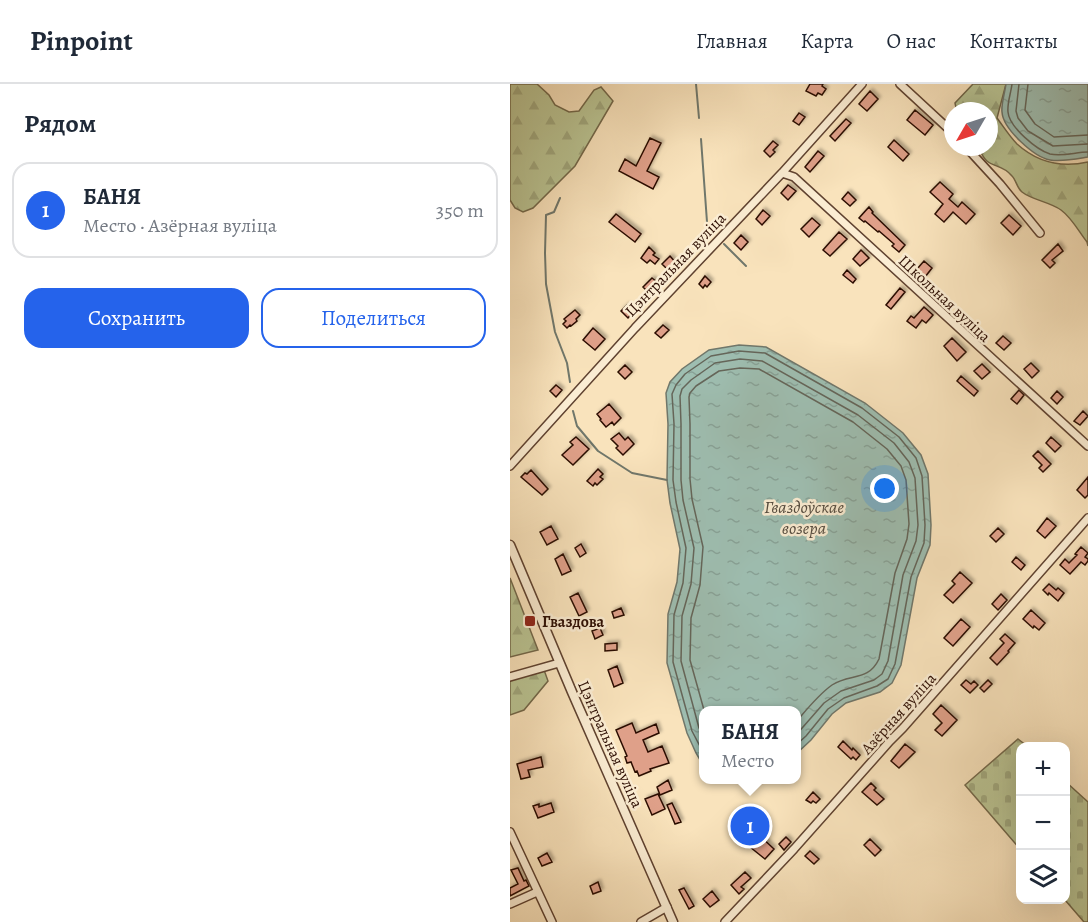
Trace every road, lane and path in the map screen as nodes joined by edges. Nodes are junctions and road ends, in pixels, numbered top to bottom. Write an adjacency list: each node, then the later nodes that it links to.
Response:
1 (862, 84): 5 (street, Цэнтральная вуліца)
2 (900, 84): 3 (street)
3 (944, 125)
4 (974, 156): 6 (street)
5 (782, 173): 7 (street, Школьная вуліца); 8 (street, Цэнтральная вуліца)
6 (1040, 234)
7 (1088, 446)
8 (510, 466)
9 (1088, 518): 20 (street, Азёрная вуліца)
10 (510, 545): 11 (street, Цэнтральная вуліца)
11 (559, 663): 12 (street); 16 (street, Цэнтральная вуліца)
12 (510, 677)
13 (510, 832): 14 (street)
14 (537, 892): 15 (street); 17 (street)
15 (510, 904)
16 (667, 907): 18 (street); 19 (street, Цэнтральная вуліца)
17 (552, 922)
18 (641, 922)
19 (673, 922)
20 (725, 922)

